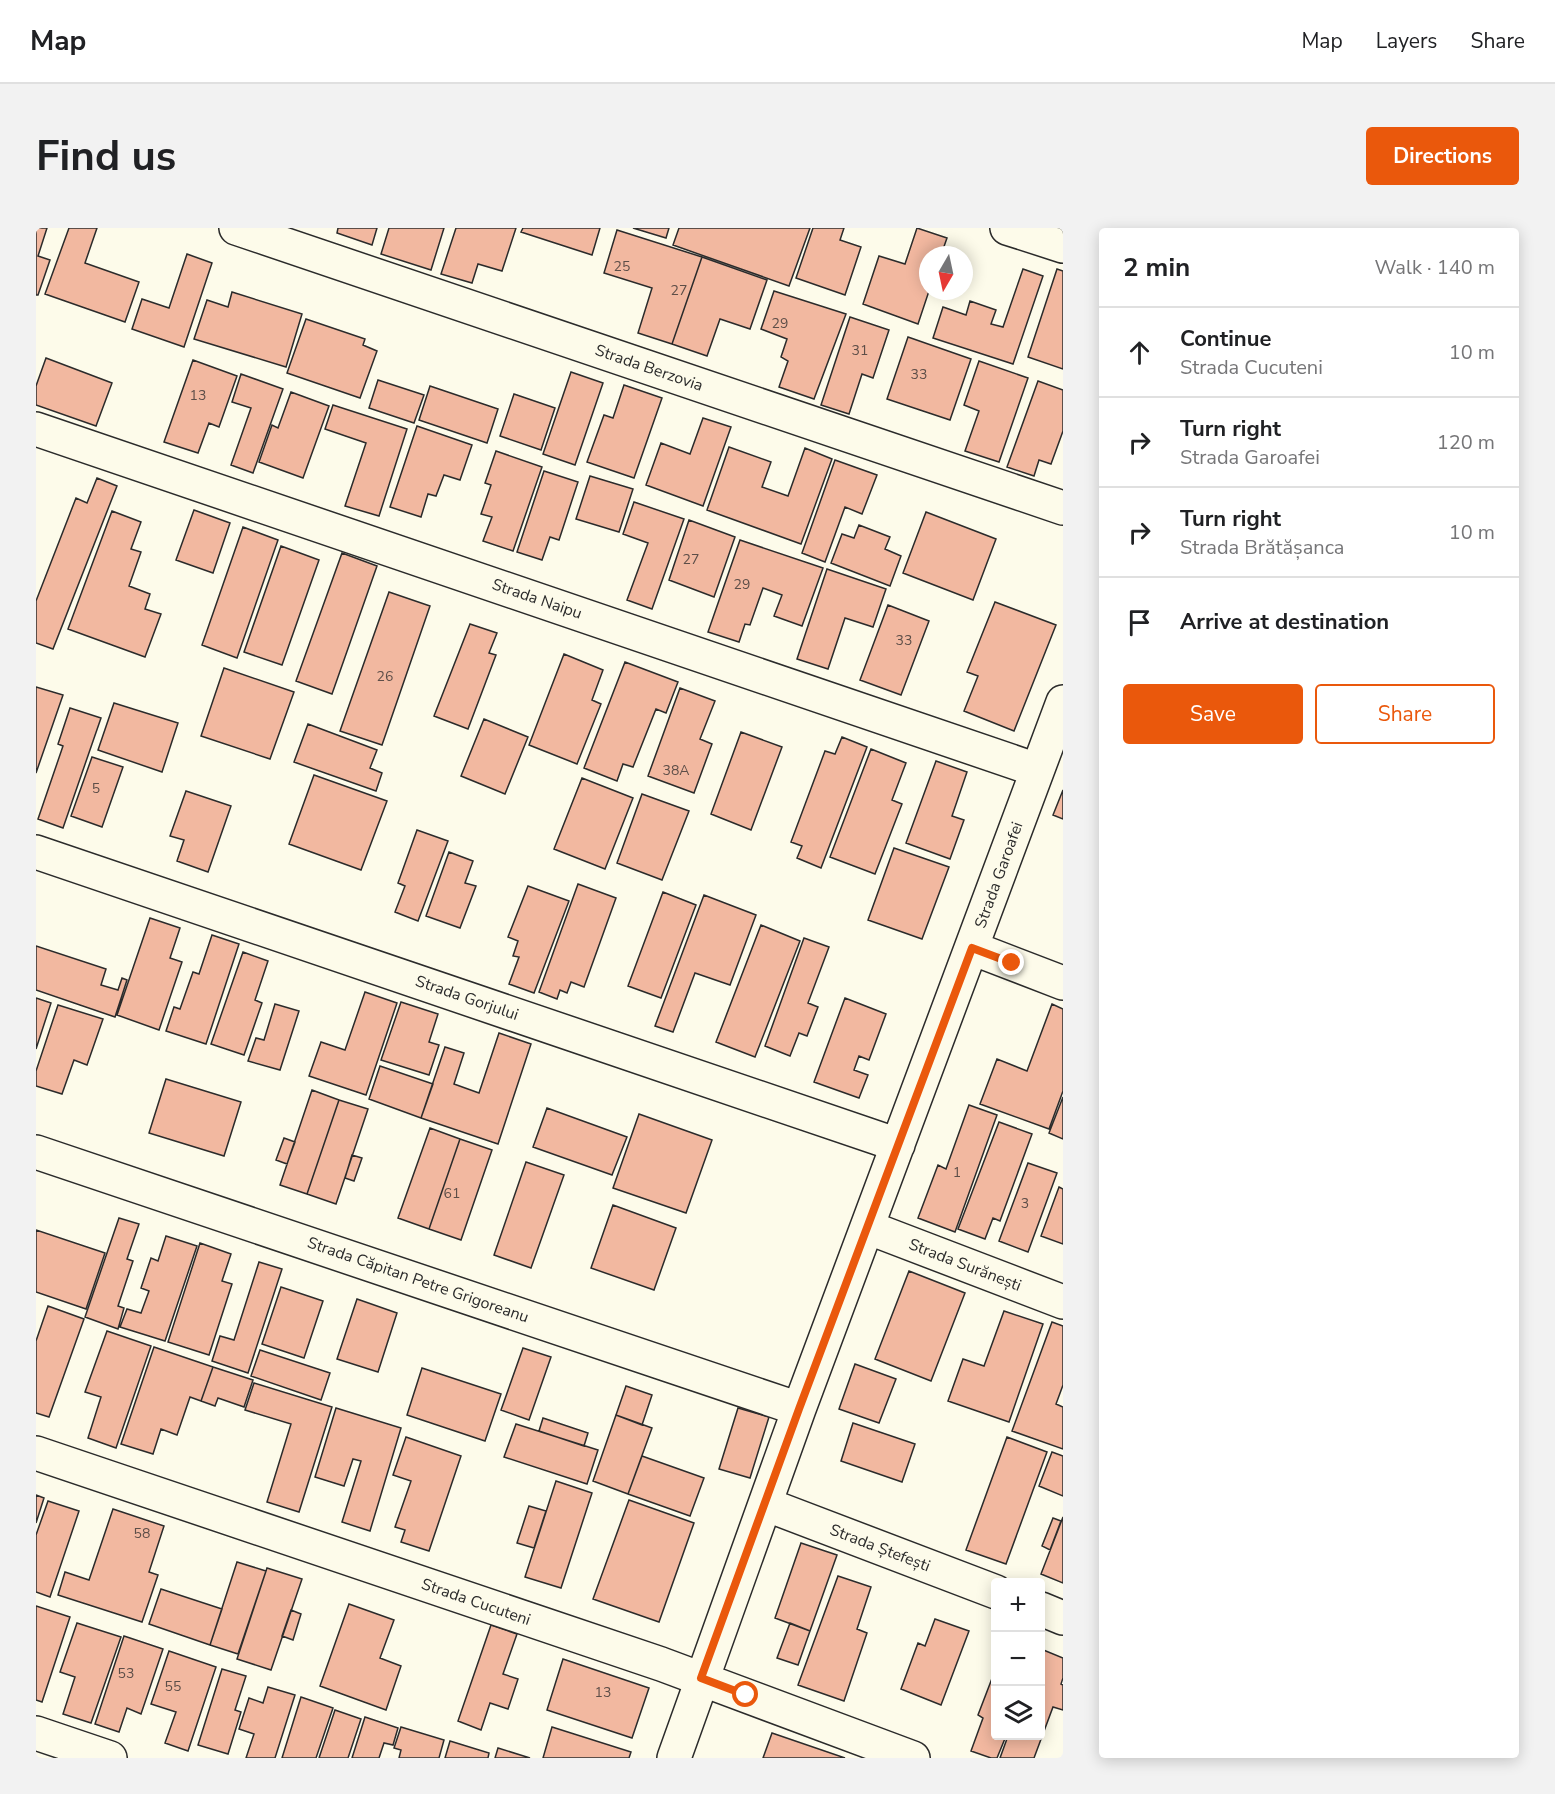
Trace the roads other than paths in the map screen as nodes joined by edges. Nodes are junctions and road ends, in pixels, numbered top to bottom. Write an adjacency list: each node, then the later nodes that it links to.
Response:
1 (236, 228): 5 (street, Strada Berzovia)
2 (1007, 228): 3 (street)
3 (1063, 246)
4 (36, 429): 7 (street, Strada Naipu)
5 (1063, 508)
6 (1063, 702): 7 (street, Strada Garoafei)
7 (1037, 770): 9 (street, Strada Garoafei)
8 (36, 852): 11 (street, Strada Gorjului)
9 (972, 948): 10 (street); 11 (street, Strada Garoafei)
10 (1063, 983)
11 (898, 1145): 13 (street, Strada Garoafei)
12 (36, 1152): 15 (street, Strada Căpitan Petre Grigoreanu)
13 (867, 1227): 14 (street, Strada Surănești); 15 (street, Strada Garoafei)
14 (1063, 1302)
15 (799, 1409): 17 (street, Strada Garoafei)
16 (36, 1453): 21 (street, Strada Cucuteni)
17 (765, 1504): 18 (street, Strada Ștefești); 21 (street, Strada Garoafei)
18 (991, 1590)
19 (1045, 1611): 20 (street)
20 (1063, 1618)
21 (701, 1678): 24 (street, Strada Garoafei); 25 (street, Strada Cucuteni)
22 (36, 1733): 23 (street)
23 (110, 1758)
24 (674, 1758)
25 (913, 1758)

